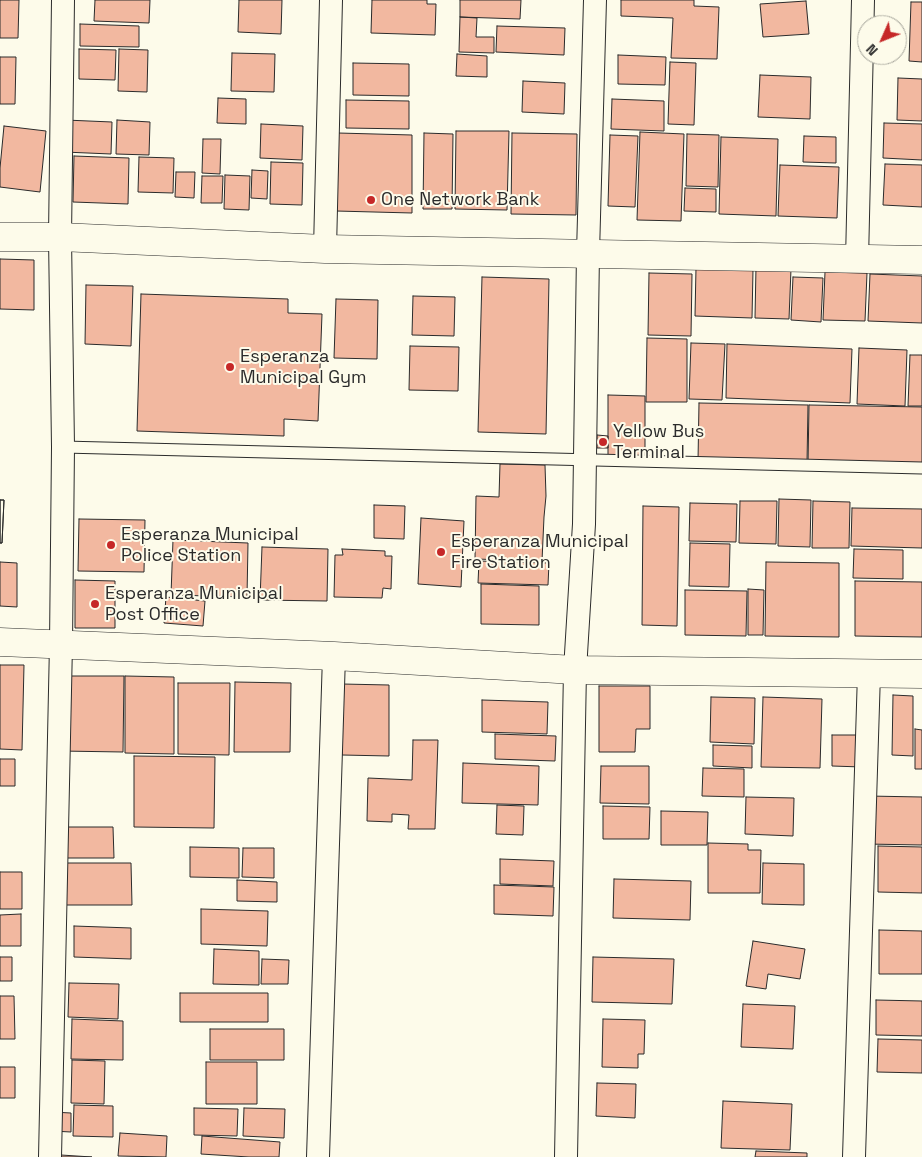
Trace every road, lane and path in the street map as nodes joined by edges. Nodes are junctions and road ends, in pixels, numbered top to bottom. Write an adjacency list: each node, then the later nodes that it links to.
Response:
1 (63, 0): 6 (street)
2 (331, 0): 7 (street)
3 (595, 0): 8 (street)
4 (863, 0): 9 (street)
5 (0, 237): 6 (main road)
6 (60, 237): 7 (main road); 11 (street)
7 (325, 249): 8 (main road)
8 (588, 253): 9 (main road); 12 (street)
9 (856, 260): 10 (main road)
10 (922, 260)
11 (63, 446): 12 (lane); 15 (street)
12 (584, 461): 13 (lane); 17 (street)
13 (922, 468)
14 (0, 642): 15 (main road)
15 (61, 644): 16 (main road); 20 (street)
16 (334, 656): 17 (main road); 21 (street)
17 (575, 670): 18 (main road); 22 (street)
18 (869, 673): 19 (main road); 23 (street)
19 (922, 674)
20 (50, 1157)
21 (318, 1157)
22 (566, 1157)
23 (854, 1157)

